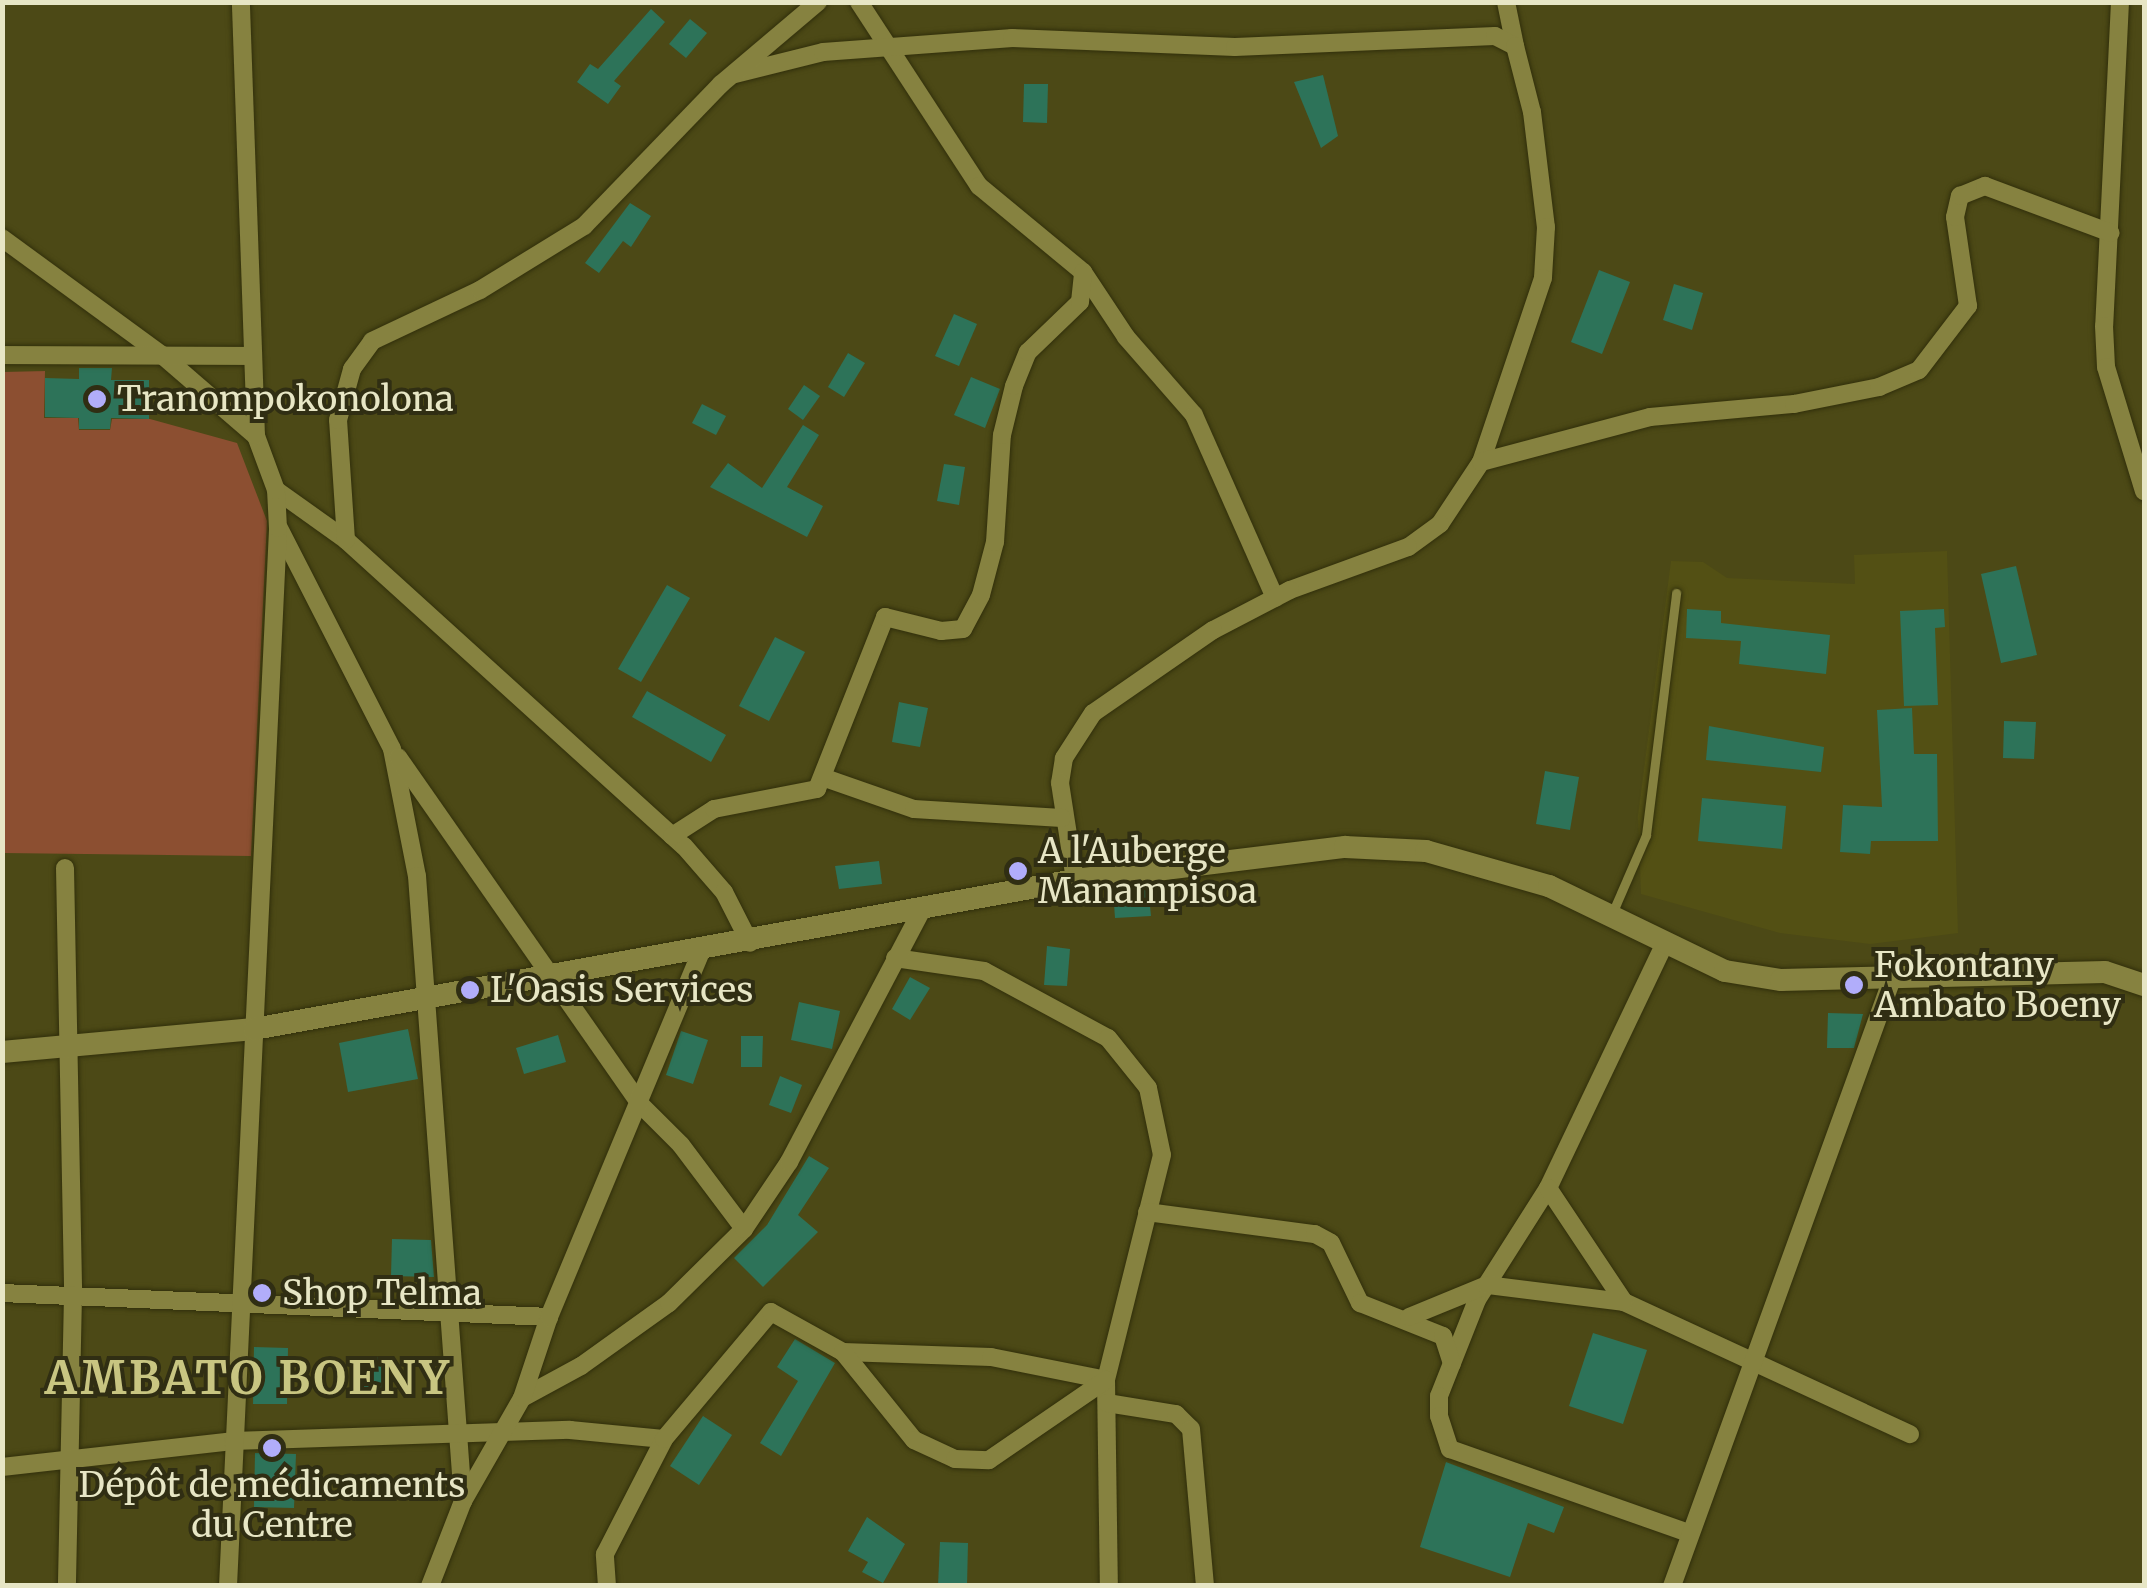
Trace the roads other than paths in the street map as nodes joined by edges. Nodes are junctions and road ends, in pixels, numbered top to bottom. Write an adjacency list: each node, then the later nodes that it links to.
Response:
1 (240, 2): 14 (street)
2 (818, 2): 8 (street)
3 (859, 2): 7 (street)
4 (1506, 2): 6 (street)
5 (2120, 2): 9 (street)
6 (1515, 46): 7 (street); 17 (street)
7 (887, 47): 8 (street); 11 (street)
8 (735, 74): 21 (street)
9 (2111, 232): 16 (street); 17 (street)
10 (2, 238): 13 (street)
11 (1084, 272): 23 (street); 25 (street)
12 (2, 355): 13 (street)
13 (162, 355): 14 (street); 15 (street)
14 (253, 356): 15 (street)
15 (256, 436): 18 (street)
16 (2138, 440): 19 (street)
17 (1481, 462): 23 (street)
18 (276, 490): 20 (street); 21 (street)
19 (2144, 491)
20 (278, 528): 24 (street); 40 (street)
21 (346, 540): 27 (street)
22 (1676, 593): 31 (lane)
23 (1275, 598): 26 (street)
24 (392, 749): 36 (street); 39 (street)
25 (826, 778): 26 (street); 27 (street)
26 (1062, 818): 29 (street)
27 (672, 836): 32 (street)
28 (65, 868): 41 (street)
29 (1075, 880): 30 (street); 31 (street)
30 (923, 908): 32 (street); 35 (street)
31 (1610, 919): 33 (street)
32 (750, 943): 34 (street)
33 (1664, 945): 37 (street); 44 (street)
34 (702, 949): 36 (street); 43 (street)
35 (896, 958): 45 (street); 46 (street)
36 (551, 979): 39 (street); 43 (street)
37 (1892, 979): 38 (street); 56 (street)
38 (2144, 985)
39 (427, 1000): 40 (street); 52 (street)
40 (254, 1029): 41 (street); 51 (street)
41 (70, 1047): 42 (street); 49 (street)
42 (2, 1052)
43 (639, 1103): 46 (street); 53 (street)
44 (1548, 1188): 47 (street); 50 (street)
45 (1147, 1212): 54 (street); 58 (street)
46 (744, 1229): 59 (street)
47 (1487, 1285): 50 (street); 54 (street); 57 (street)
48 (2, 1293): 49 (street)
49 (73, 1295): 51 (street); 66 (street)
50 (1624, 1302): 56 (street)
51 (239, 1303): 52 (street); 65 (street)
52 (454, 1310): 53 (street); 62 (street)
53 (548, 1317): 59 (street)
54 (1408, 1317): 57 (street)
55 (843, 1352): 58 (street); 58 (street); 64 (street)
56 (1750, 1360): 63 (street); 69 (street)
57 (1452, 1364): 69 (street)
58 (1106, 1380): 60 (street)
59 (522, 1398): 61 (street)
60 (1106, 1403): 74 (street); 75 (street)
61 (500, 1432): 62 (street); 64 (street); 68 (street)
62 (463, 1433): 65 (street); 68 (street)
63 (1910, 1434)
64 (664, 1439): 73 (street)
65 (233, 1441): 66 (street); 71 (street)
66 (70, 1459): 67 (street); 70 (street)
67 (2, 1467)
68 (464, 1501): 72 (street)
69 (1686, 1532): 76 (street)
70 (66, 1586)
71 (228, 1586)
72 (430, 1586)
73 (607, 1586)
74 (1109, 1586)
75 (1204, 1586)
76 (1672, 1586)

